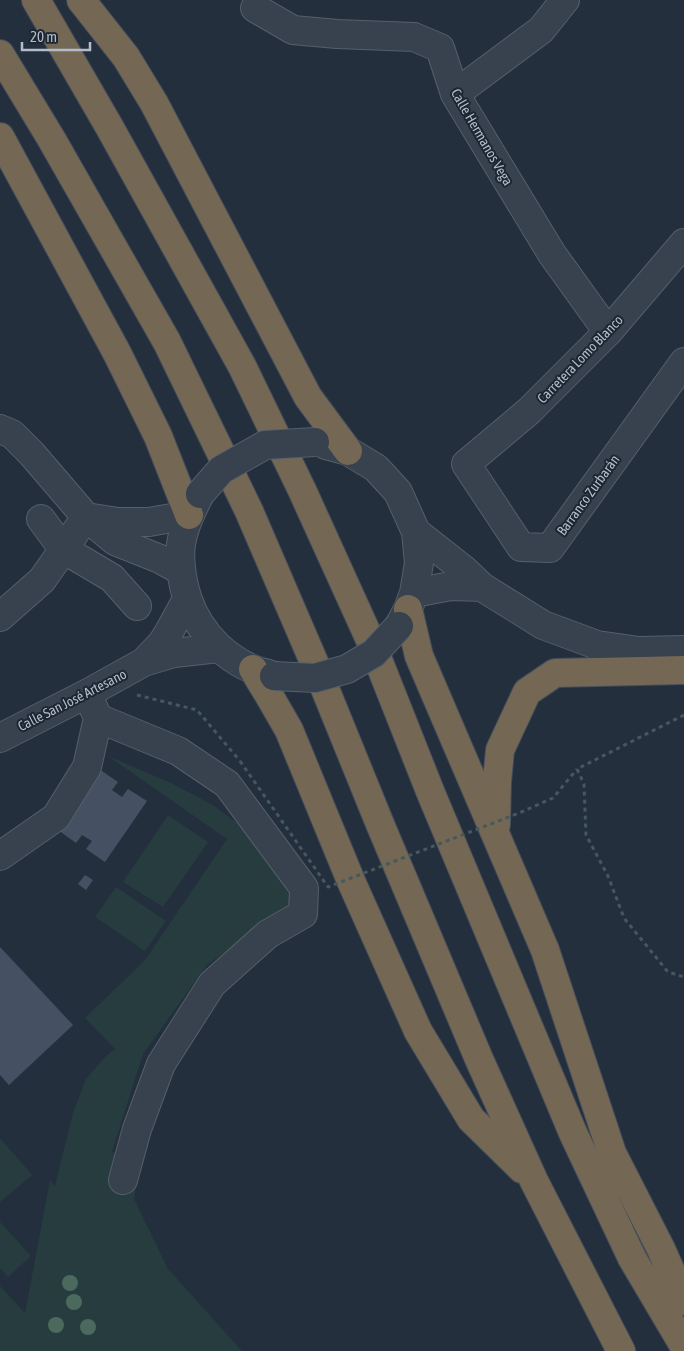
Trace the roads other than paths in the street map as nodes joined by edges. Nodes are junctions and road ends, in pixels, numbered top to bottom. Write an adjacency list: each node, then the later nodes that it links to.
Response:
1 (36, 0): 38 (highway)
2 (81, 0): 12 (highway)
3 (564, 0): 6 (street)
4 (255, 8): 6 (street, Calle Hermanos Vega)
5 (0, 54): 36 (highway)
6 (454, 94): 9 (street, Calle Hermanos Vega)
7 (0, 138): 14 (highway)
8 (684, 243): 9 (street, Carretera Lomo Blanco)
9 (608, 332): 13 (street, Carretera Lomo Blanco)
10 (684, 362): 13 (street, Barranco Zurbarán)
11 (0, 428): 15 (street)
12 (348, 451): 14 (street, bridge); 17 (street)
13 (466, 464)
14 (194, 504): 15 (street); 19 (street)
15 (86, 517): 18 (street); 19 (street)
16 (41, 520): 18 (street)
17 (416, 532): 20 (street); 23 (street)
18 (63, 549): 22 (street); 24 (street)
19 (180, 570): 21 (street)
20 (482, 587): 23 (street); 26 (street)
21 (187, 599): 25 (street); 27 (street, Calle San José Artesano)
22 (136, 606)
23 (407, 610): 29 (street, bridge); 33 (highway)
24 (0, 617)
25 (220, 648): 27 (street, Calle San José Artesano); 29 (street)
26 (684, 650)
27 (144, 662): 30 (street, Calle San José Artesano)
28 (684, 670): 33 (highway)
29 (264, 672): 36 (highway)
30 (88, 693): 31 (street); 32 (street, Calle San José Artesano)
31 (98, 718): 34 (street); 35 (street)
32 (0, 738)
33 (496, 834): 37 (highway)
34 (0, 856)
35 (123, 1180)
36 (534, 1180): 39 (highway)
37 (684, 1301)
38 (680, 1326)
39 (621, 1351)

